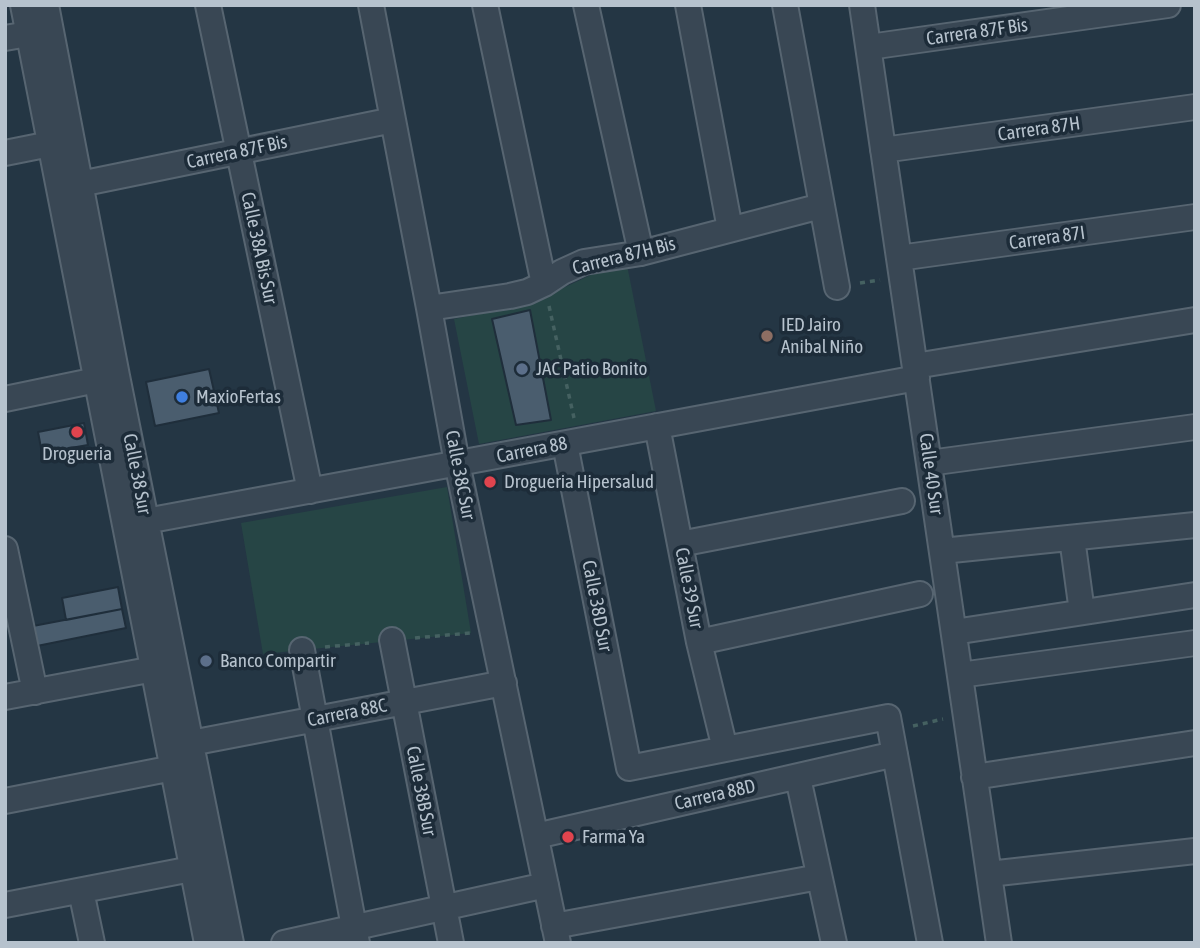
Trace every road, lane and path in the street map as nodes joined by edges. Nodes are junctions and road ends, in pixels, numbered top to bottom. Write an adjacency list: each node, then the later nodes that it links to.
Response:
1 (23, 5): 11 (street, Calle 38 Sur)
2 (46, 5): 19 (street, Calle 38 Sur)
3 (208, 5): 17 (street, Calle 38A Bis Sur)
4 (371, 5): 14 (street, Calle 38C Sur)
5 (485, 5): 25 (street)
6 (586, 5): 23 (street)
7 (688, 5): 22 (street)
8 (785, 5): 20 (street)
9 (862, 5): 12 (street, Calle 40 Sur)
10 (1168, 5): 12 (street, Carrera 87F Bis)
11 (17, 36): 15 (street, Calle 38 Sur)
12 (869, 47): 16 (street, Calle 40 Sur)
13 (1195, 107): 16 (street, Carrera 87H)
14 (393, 120): 17 (street, Carrera 87F Bis); 27 (street, Calle 38C Sur)
15 (50, 144): 18 (street); 30 (street, Calle 38 Sur)
16 (883, 150): 24 (street, Calle 40 Sur)
17 (238, 151): 19 (street, Carrera 87F Bis); 37 (street, Calle 38A Bis Sur)
18 (5, 153)
19 (80, 184): 30 (street, Calle 38 Sur)
20 (821, 206): 22 (street, Carrera 87H Bis); 26 (street)
21 (1195, 217): 24 (street, Carrera 87I)
22 (730, 229): 23 (street, Carrera 87H Bis)
23 (641, 253): 25 (street, Carrera 87H Bis)
24 (900, 268): 26 (path); 29 (street, Calle 40 Sur)
25 (544, 284): 27 (street, Carrera 87H Bis); 34 (path)
26 (837, 287)
27 (429, 308): 35 (street, Calle 38C Sur)
28 (1195, 320): 29 (street, Carrera 88)
29 (916, 372): 32 (street, Carrera 88); 36 (street, Calle 40 Sur)
30 (107, 378): 31 (street); 39 (street, Calle 38 Sur); 53 (street, Calle 38 Sur)
31 (5, 399)
32 (657, 426): 34 (street, Carrera 88); 42 (street, Calle 39 Sur)
33 (1195, 427): 36 (street)
34 (572, 442): 35 (street, Carrera 88); 62 (street, Calle 38D Sur)
35 (457, 463): 37 (street, Carrera 88); 55 (street, Calle 38C Sur)
36 (929, 463): 44 (street, Calle 40 Sur)
37 (310, 491): 39 (street, Carrera 88)
38 (902, 501): 42 (street)
39 (146, 521): 60 (street, Calle 38 Sur)
40 (1195, 526): 41 (street)
41 (1072, 538): 44 (street); 47 (street)
42 (680, 544): 50 (street, Calle 39 Sur)
43 (5, 549): 56 (street)
44 (942, 551): 48 (street, Calle 40 Sur)
45 (920, 594): 50 (street)
46 (1195, 595): 47 (street)
47 (1082, 612): 48 (street)
48 (954, 632): 54 (street, Calle 40 Sur)
49 (392, 640): 58 (street, Calle 38B Sur)
50 (699, 642): 62 (street, Calle 39 Sur)
51 (1195, 643): 54 (street)
52 (302, 650): 59 (street)
53 (154, 669): 56 (street); 64 (street, Calle 38 Sur)
54 (960, 675): 65 (street, Calle 40 Sur)
55 (504, 683): 58 (street, Carrera 88C); 68 (street, Calle 38C Sur)
56 (35, 692): 57 (street)
57 (5, 697)
58 (404, 702): 59 (street, Carrera 88C); 76 (street, Calle 38B Sur)
59 (315, 719): 60 (street, Carrera 88C); 78 (street)
60 (191, 743): 70 (street, Calle 38 Sur)
61 (1195, 743): 65 (street)
62 (726, 749): 63 (street)
63 (895, 754): 68 (street, Carrera 88D); 85 (street)
64 (173, 768): 67 (street); 70 (street, Calle 38 Sur)
65 (974, 777): 71 (street, Calle 40 Sur)
66 (800, 787): 72 (street)
67 (5, 801)
68 (536, 836): 73 (street, Calle 38C Sur)
69 (1195, 851): 71 (street)
70 (204, 867): 74 (street); 80 (street, Calle 38 Sur); 81 (street, Calle 38 Sur)
71 (989, 874): 86 (street, Calle 40 Sur)
72 (819, 877): 77 (street); 84 (street)
73 (546, 885): 76 (street); 77 (street, Calle 38C Sur)
74 (81, 891): 75 (street); 79 (street)
75 (5, 905)
76 (444, 908): 78 (street); 83 (street, Calle 38B Sur)
77 (556, 934)
78 (355, 935): 82 (street)
79 (92, 943)
80 (207, 943)
81 (231, 943)
82 (284, 943)
83 (450, 943)
84 (834, 943)
85 (930, 943)
86 (999, 943)

